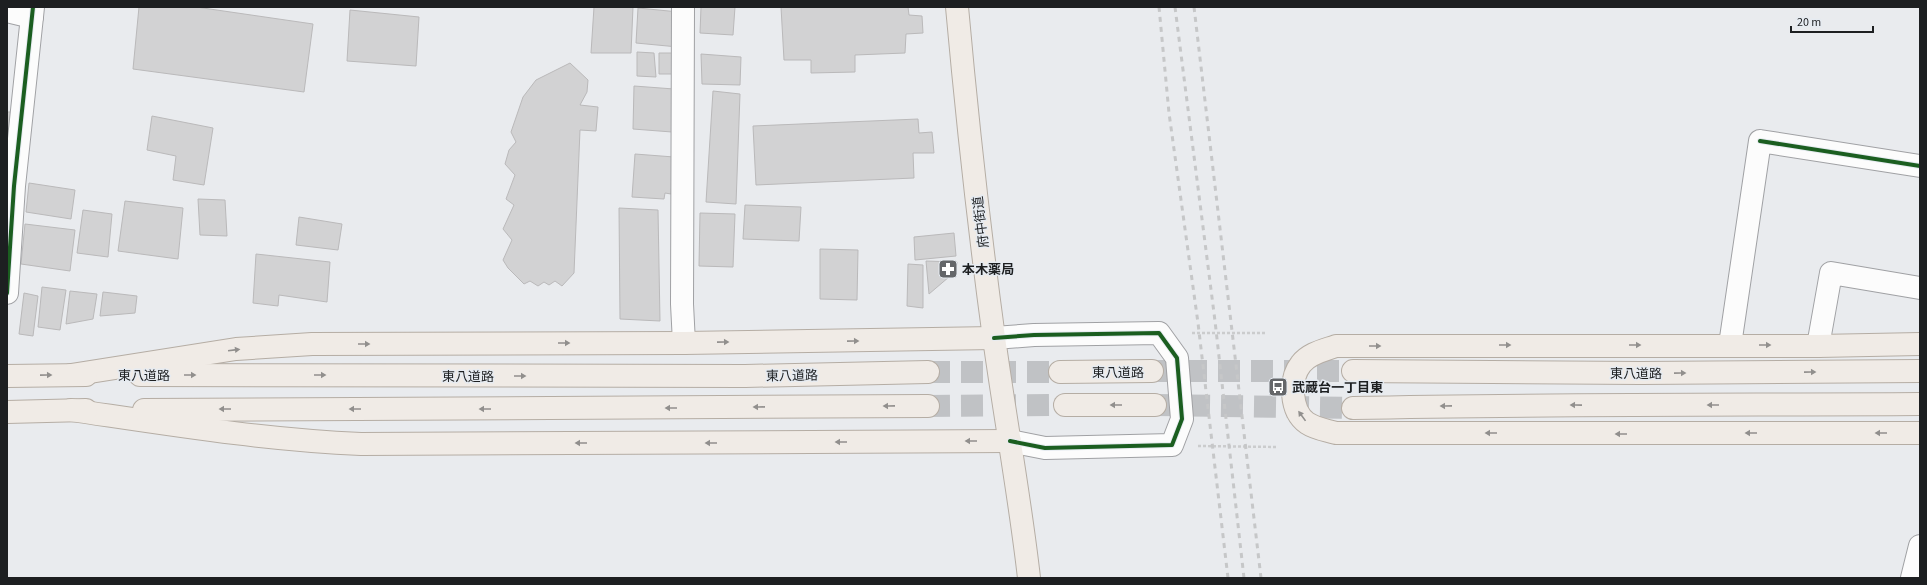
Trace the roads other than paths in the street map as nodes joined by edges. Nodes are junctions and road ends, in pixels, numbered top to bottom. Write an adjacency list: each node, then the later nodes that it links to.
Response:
1 (683, 7): 10 (street)
2 (957, 7): 9 (main road, 府中街道)
3 (7, 11): 4 (street)
4 (32, 12): 6 (street)
5 (1920, 166): 12 (street)
6 (10, 185): 8 (street)
7 (1920, 288): 13 (street)
8 (7, 293)
9 (994, 338): 10 (main road, one-way to 9); 29 (main road, 府中街道); 29 (street)
10 (684, 343): 19 (main road, one-way to 10)
11 (1920, 344): 13 (main road)
12 (1730, 345): 13 (main road, one-way to 13); 28 (main road, one-way to 12)
13 (1818, 346)
14 (1353, 371): 15 (main road, 東八道路, one-way to 15)
15 (1920, 371)
16 (928, 372): 19 (main road, 東八道路, one-way to 16)
17 (1060, 372): 18 (main road, 東八道路)
18 (1152, 372)
19 (71, 375): 20 (main road, 東八道路, one-way to 19)
20 (7, 376)
21 (1920, 404): 25 (main road, one-way to 25)
22 (1065, 405): 23 (main road, one-way to 22)
23 (1155, 405)
24 (928, 406): 26 (main road, one-way to 26)
25 (1354, 408)
26 (70, 410): 27 (main road); 29 (main road, one-way to 26)
27 (7, 412)
28 (1920, 433)
29 (1010, 441): 32 (main road, 府中街道)
30 (1920, 546): 33 (street)
31 (1920, 576): 33 (street)
32 (1029, 578)
33 (1911, 578)

